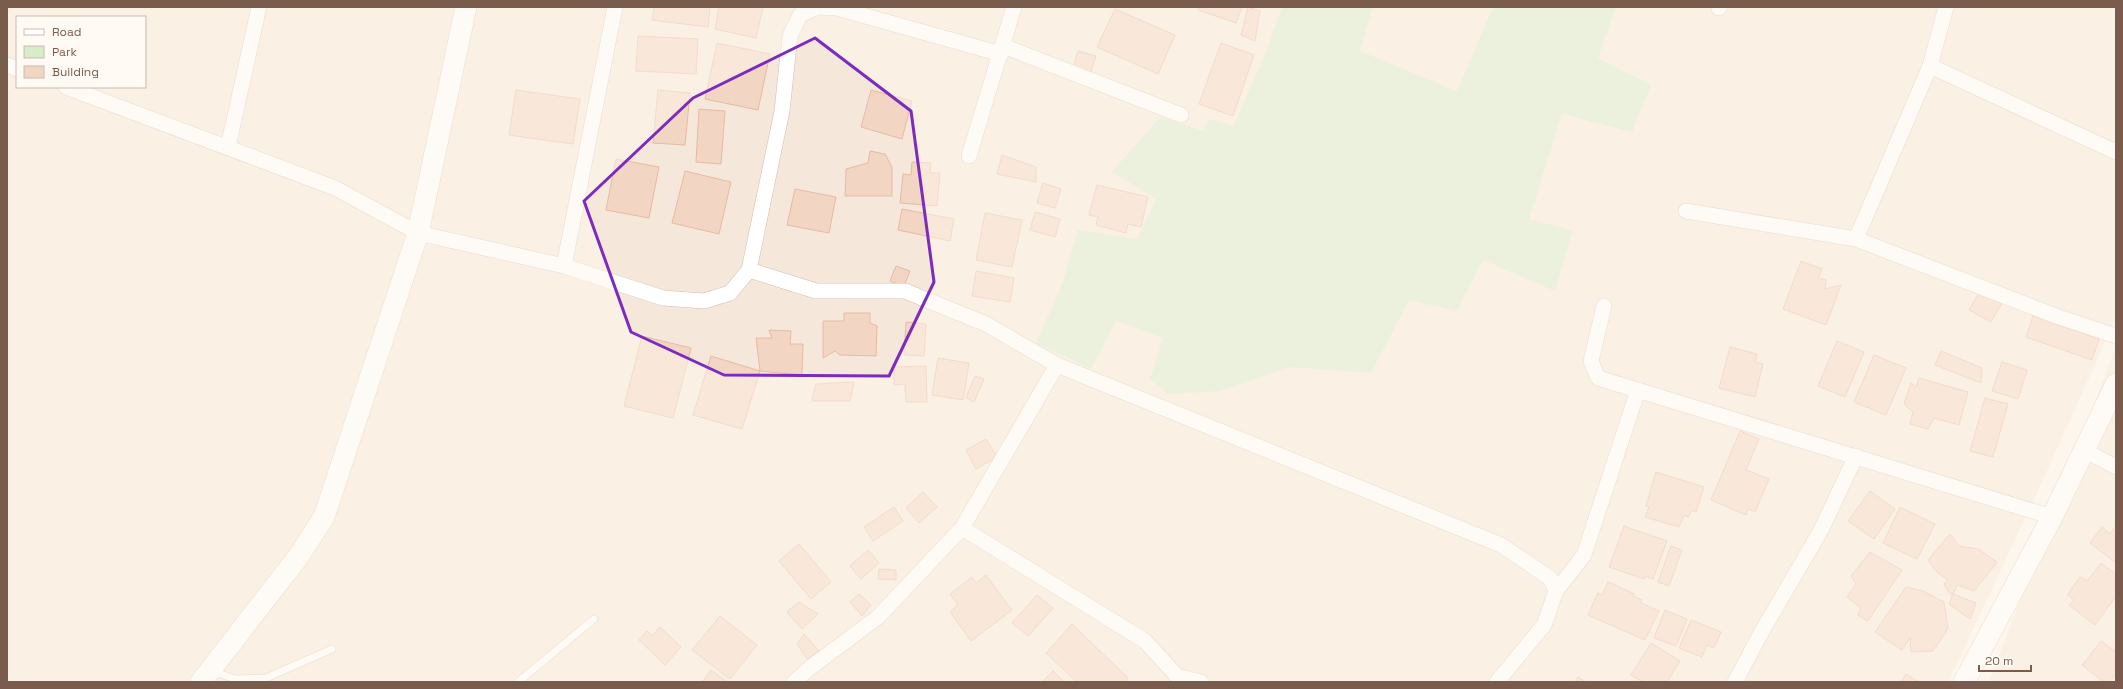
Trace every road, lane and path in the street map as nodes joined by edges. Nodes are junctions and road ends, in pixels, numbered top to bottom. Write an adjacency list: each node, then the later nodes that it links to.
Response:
1 (259, 7): 10 (street)
2 (466, 7): 14 (street)
3 (615, 7): 16 (street)
4 (1014, 7): 6 (street)
5 (1946, 7): 7 (street)
6 (1002, 50): 9 (street); 12 (street); 17 (street)
7 (1930, 66): 11 (street); 15 (street)
8 (69, 88): 10 (street)
9 (1181, 115)
10 (228, 147): 14 (street)
11 (2116, 152)
12 (969, 156)
13 (1686, 211): 15 (street)
14 (418, 233): 16 (street); 31 (street)
15 (1856, 239): 19 (street)
16 (564, 266): 17 (street)
17 (748, 270): 20 (street)
18 (1604, 306): 22 (street)
19 (2116, 336)
20 (1057, 365): 27 (street); 28 (street)
21 (2116, 384): 23 (street)
22 (1638, 390): 24 (street); 28 (street)
23 (2084, 450): 25 (street); 26 (street)
24 (1856, 456): 26 (street); 37 (street)
25 (2116, 467)
26 (2052, 517): 38 (street)
27 (962, 528): 32 (street); 34 (street)
28 (1556, 591): 36 (street)
29 (594, 619): 33 (lane)
30 (332, 649): 31 (lane)
31 (205, 676)
32 (1174, 679): 35 (street)
33 (518, 682)
34 (794, 682)
35 (1201, 682)
36 (1497, 682)
37 (1735, 682)
38 (1964, 682)

